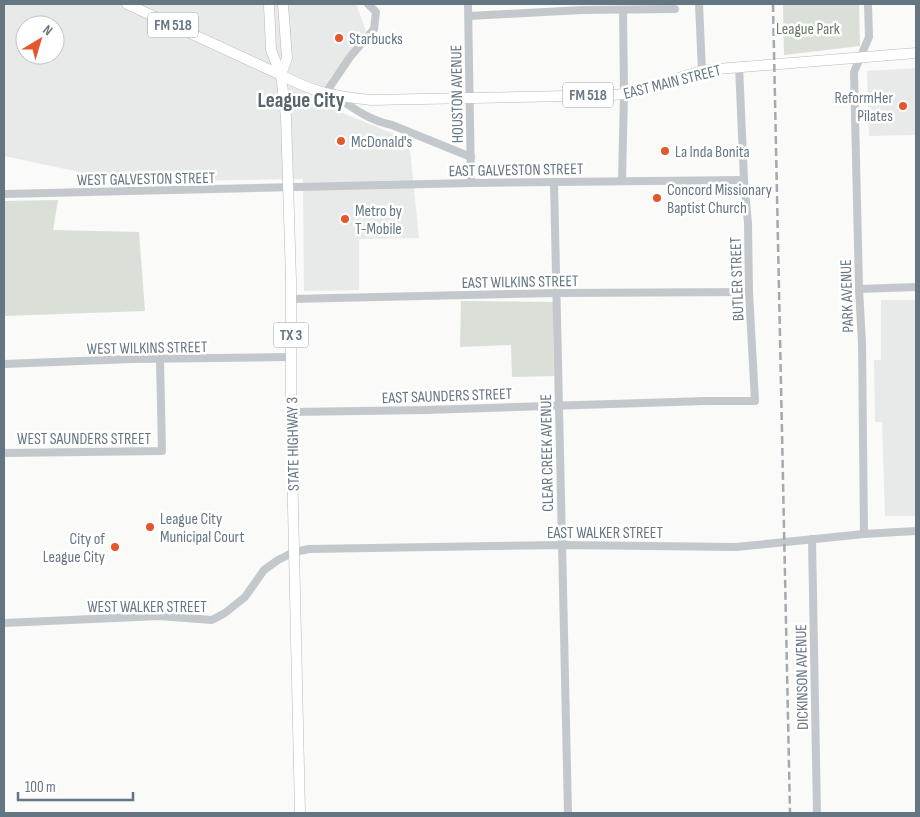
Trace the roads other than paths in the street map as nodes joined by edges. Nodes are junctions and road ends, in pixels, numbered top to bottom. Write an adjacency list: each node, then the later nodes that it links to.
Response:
1 (128, 4): 16 (main road, FM 518)
2 (269, 4): 16 (main road, STATE HIGHWAY 3 / TX 3)
3 (283, 4): 16 (main road, STATE HIGHWAY 3 / TX 3)
4 (368, 4): 17 (street)
5 (468, 4): 11 (street, HOUSTON AVENUE)
6 (868, 4): 13 (street, PARK AVENUE)
7 (699, 5): 15 (street)
8 (582, 7): 10 (street); 11 (street)
9 (675, 9): 10 (street)
10 (623, 10): 18 (street)
11 (469, 16): 20 (street, HOUSTON AVENUE)
12 (916, 53): 13 (main road, EAST MAIN STREET / FM 518)
13 (860, 58): 14 (main road, EAST MAIN STREET / FM 518); 29 (street, PARK AVENUE)
14 (739, 66): 15 (main road, EAST MAIN STREET / FM 518); 22 (street, BUTLER STREET)
15 (702, 71): 18 (main road, EAST MAIN STREET / FM 518)
16 (281, 75): 17 (main road, EAST MAIN STREET / FM 518); 26 (main road, STATE HIGHWAY 3 / TX 3)
17 (325, 94): 19 (main road, EAST MAIN STREET / FM 518)
18 (624, 94): 20 (main road, EAST MAIN STREET / FM 518); 23 (street)
19 (336, 96): 20 (main road, EAST MAIN STREET / FM 518); 21 (street)
20 (470, 97): 21 (street, HOUSTON AVENUE)
21 (471, 157): 25 (street, HOUSTON AVENUE)
22 (744, 180): 23 (street, EAST GALVESTON STREET); 30 (street, BUTLER STREET)
23 (622, 181): 24 (street, EAST GALVESTON STREET)
24 (554, 182): 25 (street, EAST GALVESTON STREET); 31 (street, CLEAR CREEK AVENUE)
25 (471, 183): 26 (street, EAST GALVESTON STREET)
26 (289, 189): 27 (street, WEST GALVESTON STREET); 32 (main road, STATE HIGHWAY 3 / TX 3)
27 (4, 194)
28 (916, 287): 29 (street)
29 (859, 288): 41 (street, PARK AVENUE)
30 (749, 292): 31 (street, EAST WILKINS STREET); 36 (street, BUTLER STREET)
31 (557, 293): 32 (street, EAST WILKINS STREET); 37 (street, CLEAR CREEK AVENUE)
32 (291, 299): 33 (main road, STATE HIGHWAY 3 / TX 3)
33 (291, 357): 34 (street, WEST WILKINS STREET); 38 (main road, STATE HIGHWAY 3 / TX 3)
34 (160, 360): 35 (street, WEST WILKINS STREET); 39 (street, WEST SAUNDERS STREET)
35 (4, 364)
36 (755, 401): 37 (street, EAST SAUNDERS STREET)
37 (559, 406): 38 (street, EAST SAUNDERS STREET); 43 (street, CLEAR CREEK AVENUE)
38 (291, 412): 44 (main road, STATE HIGHWAY 3 / TX 3)
39 (4, 453)
40 (916, 531): 41 (street, EAST WALKER STREET)
41 (864, 534): 42 (street, EAST WALKER STREET)
42 (812, 539): 43 (street, EAST WALKER STREET); 48 (street, DICKINSON AVENUE)
43 (562, 545): 44 (street, EAST WALKER STREET); 47 (street, CLEAR CREEK AVENUE)
44 (294, 552): 45 (street, WEST WALKER STREET); 46 (main road, STATE HIGHWAY 3 / TX 3)
45 (4, 623)
46 (300, 813)
47 (568, 813)
48 (817, 813)

